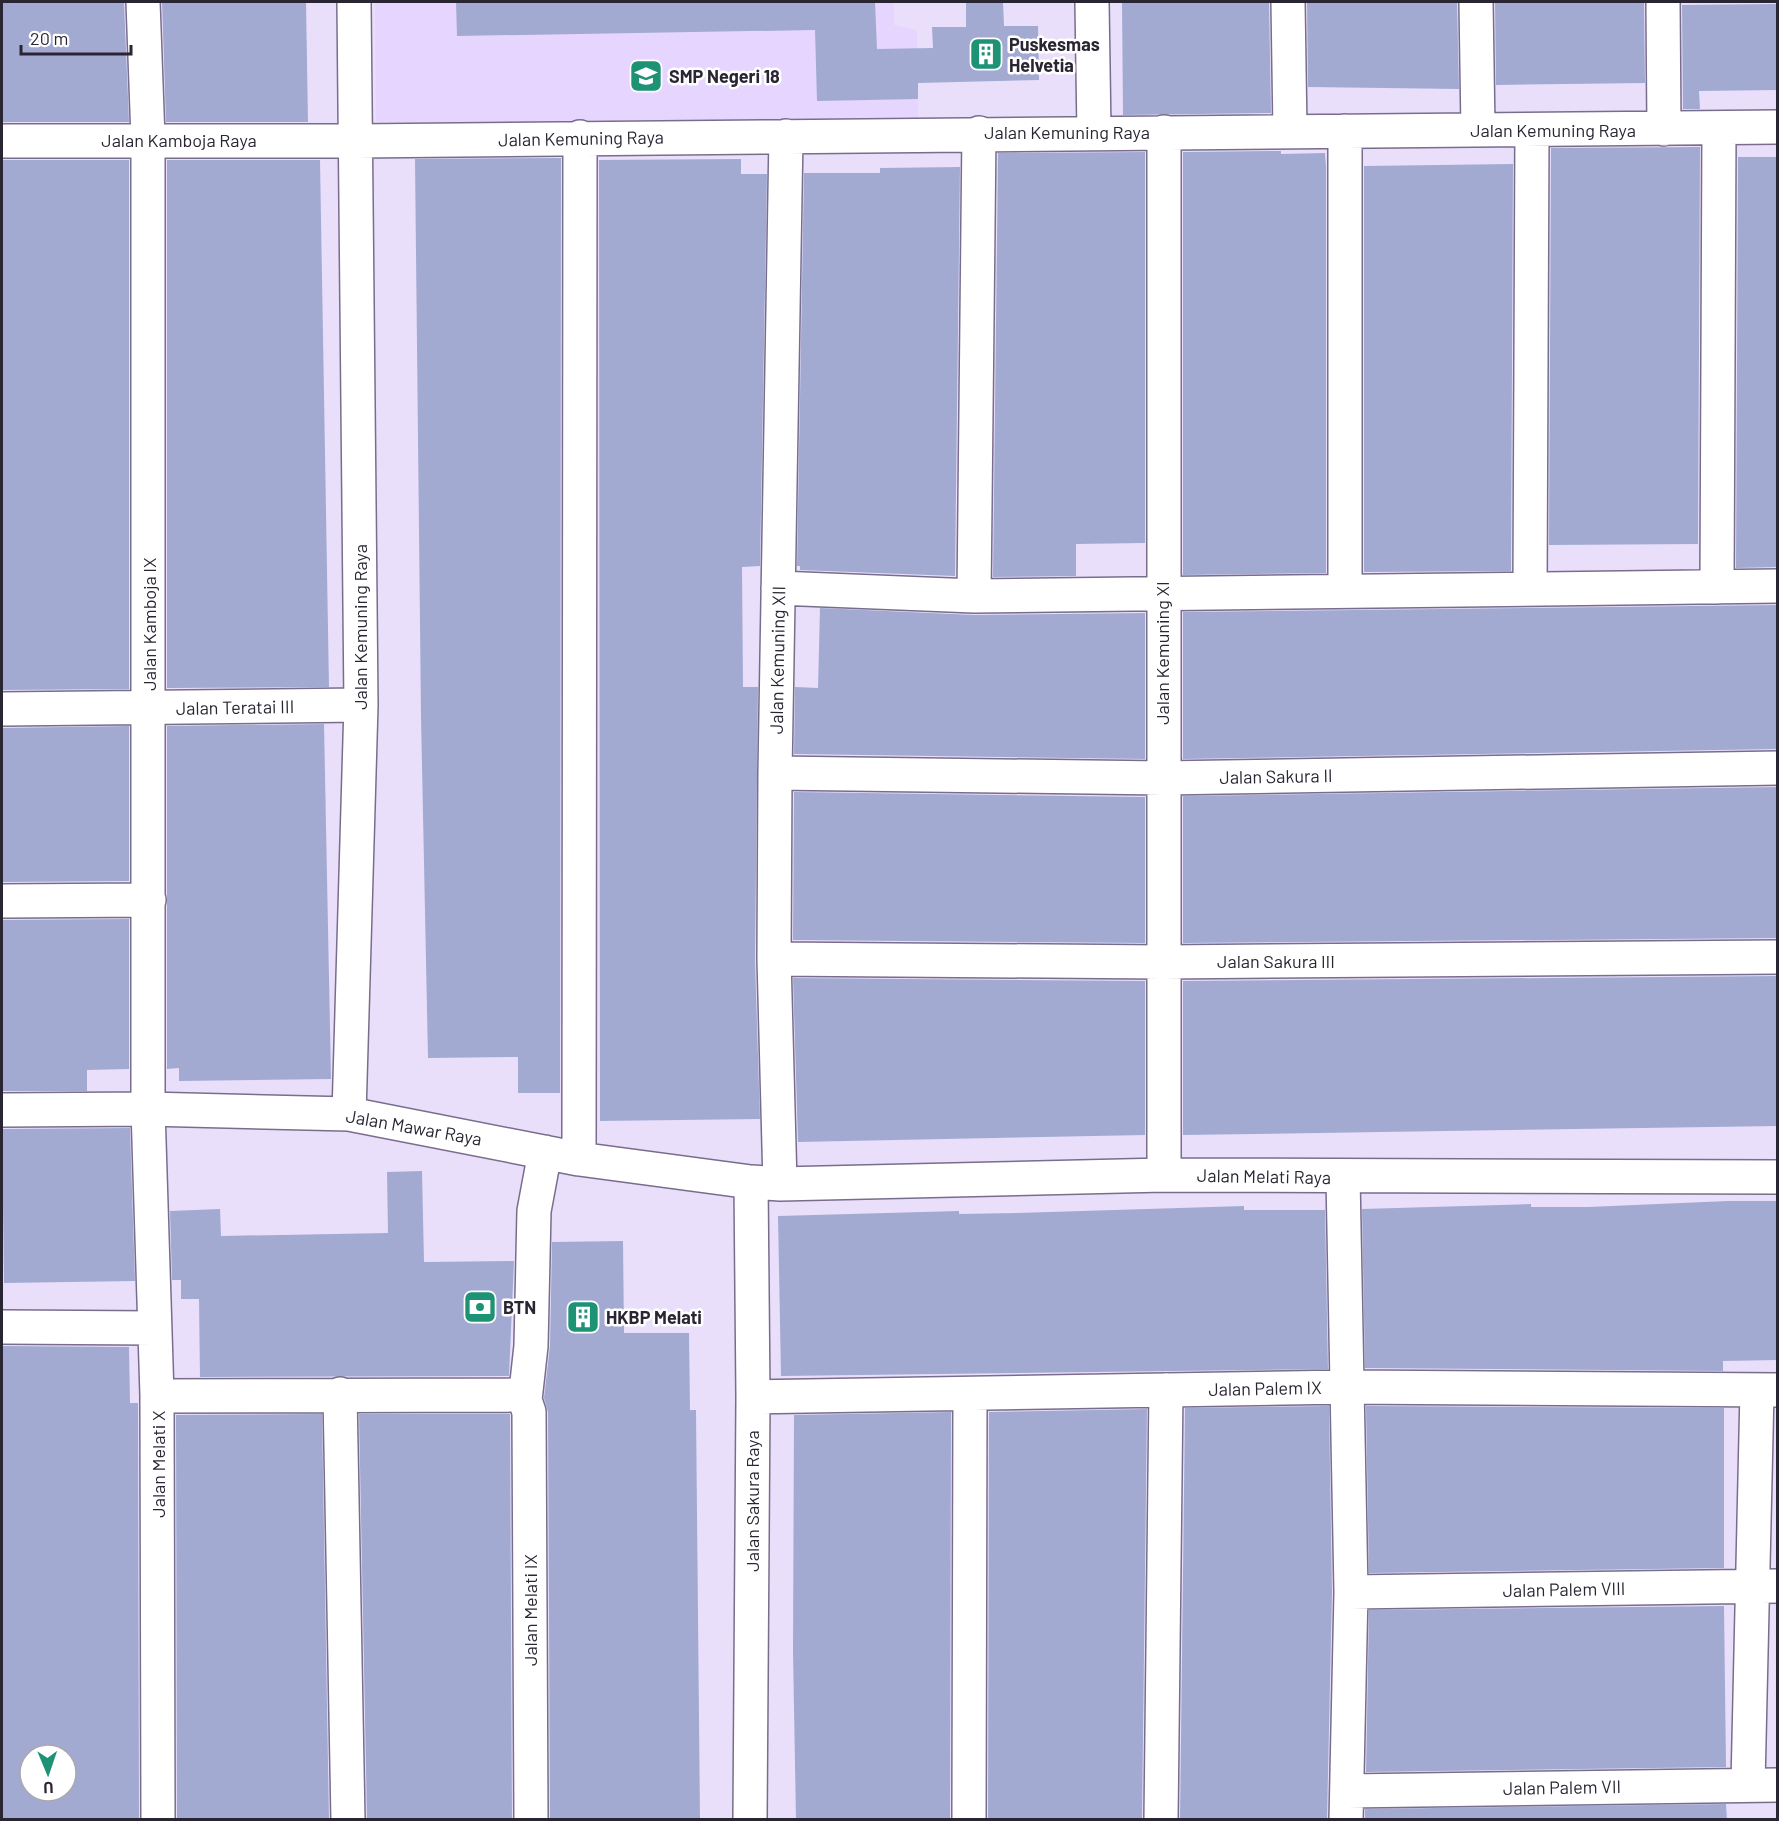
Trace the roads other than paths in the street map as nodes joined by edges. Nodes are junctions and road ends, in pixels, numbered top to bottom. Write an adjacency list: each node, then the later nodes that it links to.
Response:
1 (143, 2): 19 (street, Jalan Kamboja IX)
2 (354, 2): 21 (street, Jalan Kemuning Raya)
3 (1092, 2): 16 (street)
4 (1288, 2): 14 (street)
5 (1476, 2): 10 (street)
6 (1663, 2): 8 (street)
7 (1778, 127): 9 (street, Jalan Kemuning Raya)
8 (1664, 129): 9 (street, Jalan Kemuning Raya); 11 (street, Jalan Kemuning Raya)
9 (1719, 129): 23 (street)
10 (1478, 130): 11 (street, Jalan Kemuning Raya); 12 (street, Jalan Kemuning Raya)
11 (1532, 130): 26 (street)
12 (1345, 131): 14 (street, Jalan Kemuning Raya); 25 (street)
13 (1164, 132): 14 (street, Jalan Kemuning Raya); 16 (street, Jalan Kemuning Raya); 27 (street, Jalan Kemuning XI)
14 (1290, 132)
15 (979, 133): 16 (street, Jalan Kemuning Raya); 17 (street, Jalan Kemuning Raya); 28 (street)
16 (1094, 133)
17 (786, 136): 18 (street, Jalan Kemuning Raya); 24 (street, Jalan Kemuning XII)
18 (579, 137): 21 (street, Jalan Kemuning Raya); 44 (street)
19 (148, 139): 20 (street, Jalan Kamboja Raya); 21 (street, Jalan Kamboja Raya); 30 (street, Jalan Kamboja IX)
20 (2, 141)
21 (356, 141): 29 (street, Jalan Kemuning Raya)
22 (1778, 586): 23 (street)
23 (1717, 587): 26 (street)
24 (778, 588): 28 (street); 33 (street, Jalan Kemuning XII)
25 (1345, 589): 26 (street); 27 (street)
26 (1530, 589)
27 (1162, 592): 28 (street); 34 (street, Jalan Kemuning XI)
28 (974, 596)
29 (361, 705): 30 (street, Jalan Teratai III); 42 (street, Jalan Kemuning Raya)
30 (149, 708): 31 (street, Jalan Teratai III); 35 (street, Jalan Kamboja IX)
31 (2, 709)
32 (1778, 768): 34 (street, Jalan Sakura II)
33 (775, 773): 34 (street, Jalan Sakura II); 38 (street, Jalan Kemuning XII)
34 (1162, 778): 39 (street, Jalan Kemuning XI)
35 (149, 900): 36 (street); 40 (street, Jalan Kamboja IX)
36 (2, 901)
37 (1778, 957): 39 (street, Jalan Sakura III)
38 (774, 959): 39 (street, Jalan Sakura III); 48 (street, Jalan Kemuning XII)
39 (1162, 962): 45 (street, Jalan Kemuning XI)
40 (148, 1109): 41 (street, Jalan Mawar Raya); 42 (street, Jalan Mawar Raya); 50 (street, Jalan Melati X)
41 (2, 1110)
42 (349, 1114): 43 (street, Jalan Mawar Raya)
43 (545, 1152): 44 (street, Jalan Mawar Raya); 58 (street, Jalan Melati IX)
44 (579, 1159): 48 (street, Jalan Mawar Raya)
45 (1164, 1175): 47 (street, Jalan Melati Raya); 48 (street, Jalan Melati Raya)
46 (1778, 1177): 47 (street, Jalan Melati Raya)
47 (1343, 1178): 51 (street)
48 (766, 1183): 57 (street, Jalan Sakura Raya)
49 (2, 1327): 50 (street)
50 (154, 1328): 56 (street, Jalan Melati X)
51 (1346, 1387): 52 (street, Jalan Palem IX); 53 (street, Jalan Palem IX); 60 (street)
52 (1166, 1390): 55 (street, Jalan Palem IX); 68 (street)
53 (1767, 1390): 59 (street)
54 (340, 1394): 56 (street); 58 (street); 64 (street)
55 (970, 1394): 57 (street, Jalan Palem IX); 67 (street)
56 (158, 1396): 63 (street, Jalan Melati X)
57 (753, 1397): 66 (street, Jalan Sakura Raya)
58 (525, 1400): 65 (street, Jalan Melati IX)
59 (1766, 1586): 60 (street, Jalan Palem VIII); 61 (street)
60 (1351, 1592): 62 (street)
61 (1763, 1785): 62 (street, Jalan Palem VII)
62 (1346, 1805)
63 (158, 1820)
64 (348, 1820)
65 (531, 1820)
66 (750, 1820)
67 (969, 1820)
68 (1161, 1820)

